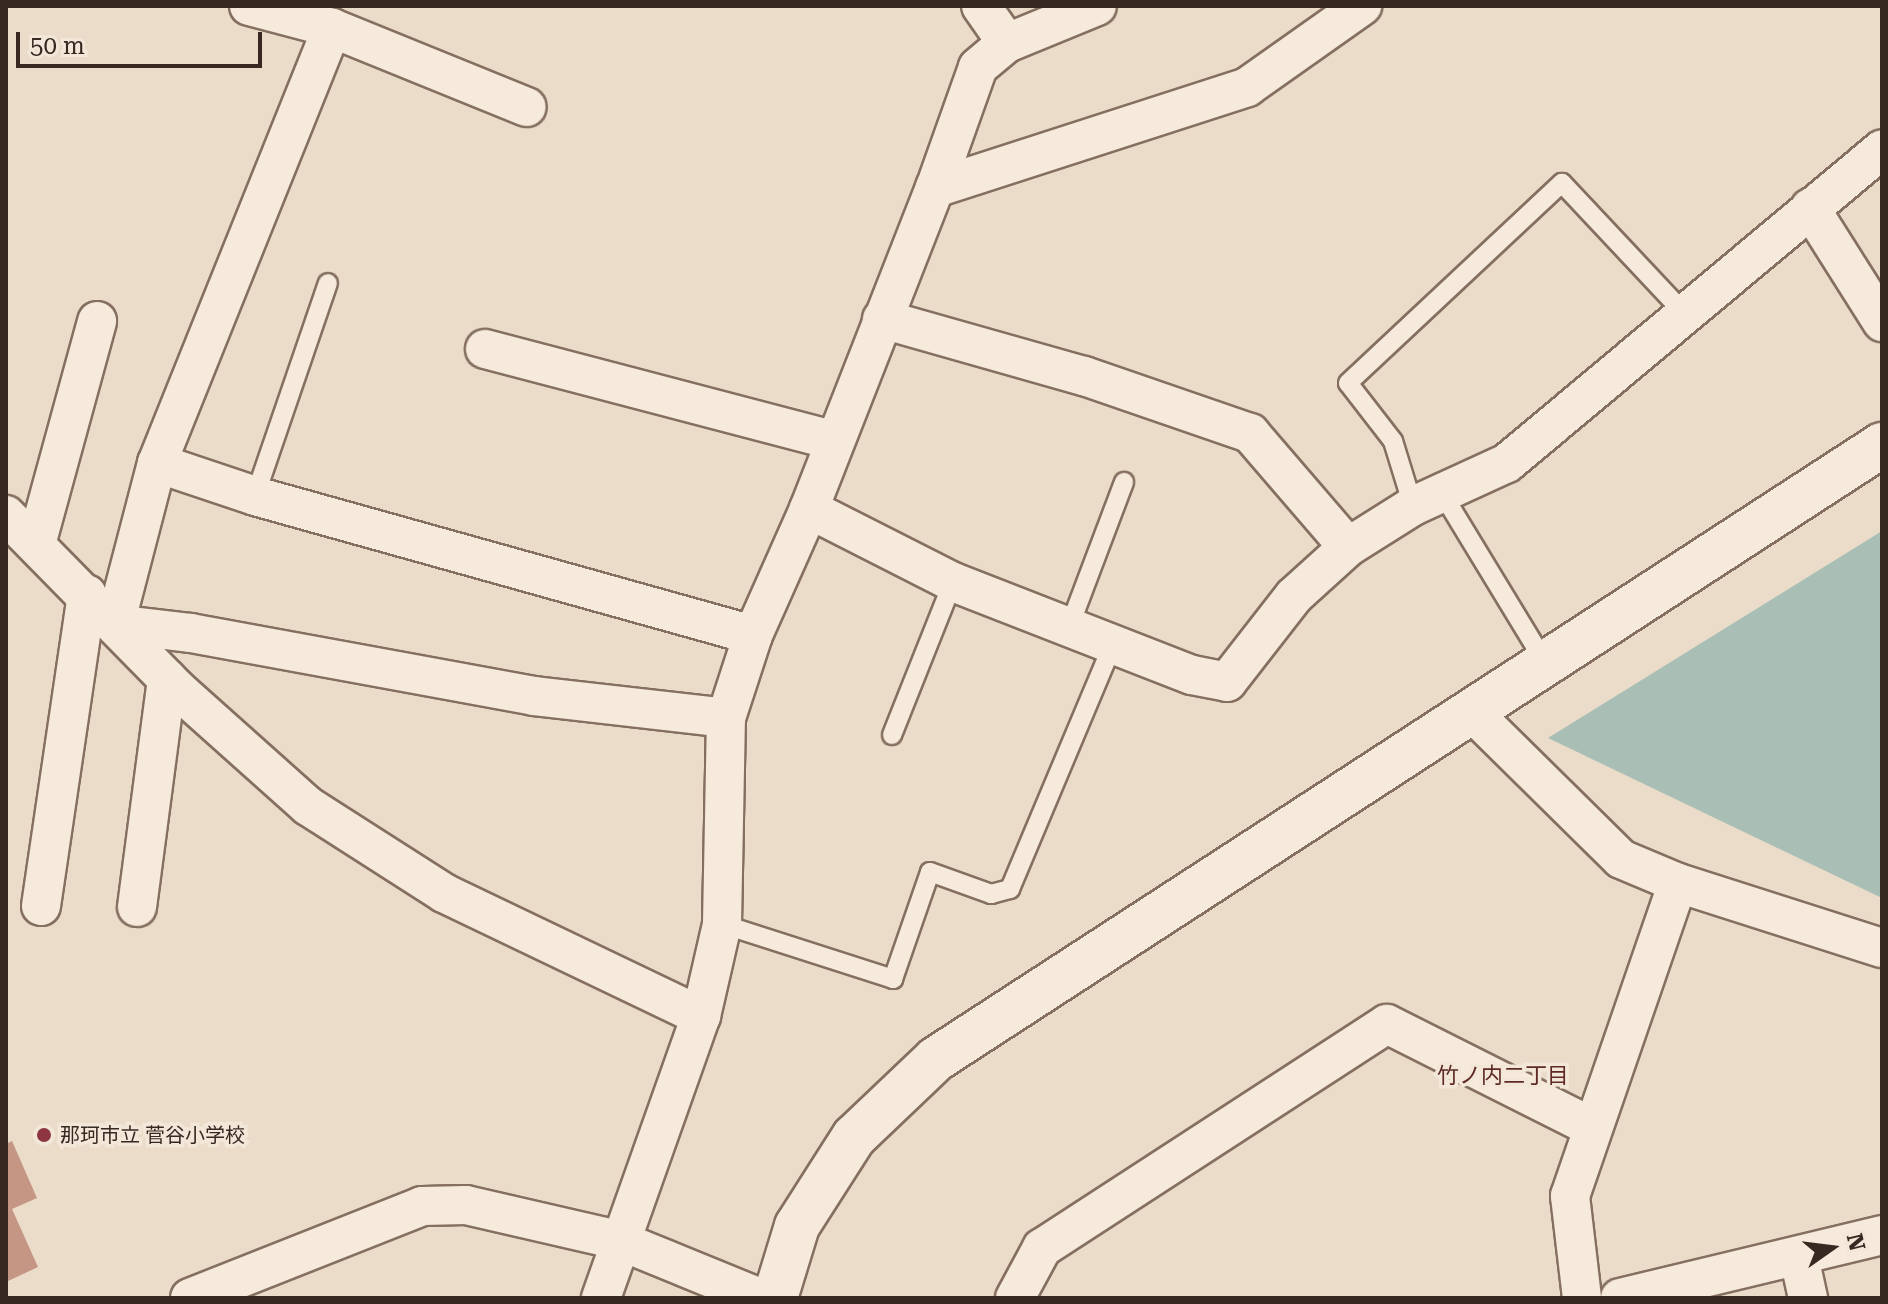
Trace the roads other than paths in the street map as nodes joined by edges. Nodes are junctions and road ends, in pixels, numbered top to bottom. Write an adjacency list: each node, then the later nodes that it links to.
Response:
1 (249, 6): 5 (street)
2 (981, 6): 6 (street)
3 (1097, 6): 6 (street)
4 (1362, 6): 9 (street)
5 (332, 28): 7 (street); 19 (street)
6 (1007, 43): 9 (street)
7 (527, 107)
8 (1882, 149): 10 (street)
9 (935, 188): 13 (street)
10 (1810, 208): 12 (street); 15 (street)
11 (328, 283): 21 (lane)
12 (1685, 314): 22 (street); 22 (lane)
13 (882, 319): 17 (street); 26 (street)
14 (97, 321): 25 (street)
15 (1882, 322)
16 (485, 349): 17 (street)
17 (832, 440): 23 (street)
18 (1882, 445): 33 (street)
19 (157, 463): 21 (street); 29 (street)
20 (1124, 482): 30 (lane)
21 (255, 496): 31 (street)
22 (1427, 500): 26 (street); 33 (lane)
23 (809, 509): 27 (street); 31 (street)
24 (6, 515): 25 (street)
25 (37, 541): 28 (street)
26 (1348, 547): 32 (street)
27 (953, 582): 30 (street); 37 (lane)
28 (87, 594): 29 (street); 39 (street)
29 (115, 624): 34 (street); 36 (street)
30 (1070, 625): 32 (street)
31 (753, 635): 36 (street)
32 (1113, 644): 41 (lane)
33 (1546, 664): 35 (street)
34 (167, 679): 40 (street); 43 (street)
35 (1472, 712): 38 (street); 51 (street)
36 (726, 718): 41 (street)
37 (892, 735)
38 (1678, 883): 42 (street); 44 (street)
39 (41, 906)
40 (137, 907)
41 (722, 924): 43 (street)
42 (1882, 948)
43 (701, 1016): 46 (street)
44 (1592, 1127): 52 (street); 53 (street)
45 (1882, 1235): 47 (street)
46 (618, 1240): 48 (street); 49 (street); 50 (street)
47 (1799, 1257): 54 (street); 55 (street)
48 (190, 1298)
49 (601, 1298)
50 (760, 1298)
51 (775, 1298)
52 (1015, 1298)
53 (1582, 1298)
54 (1620, 1298)
55 (1808, 1298)

